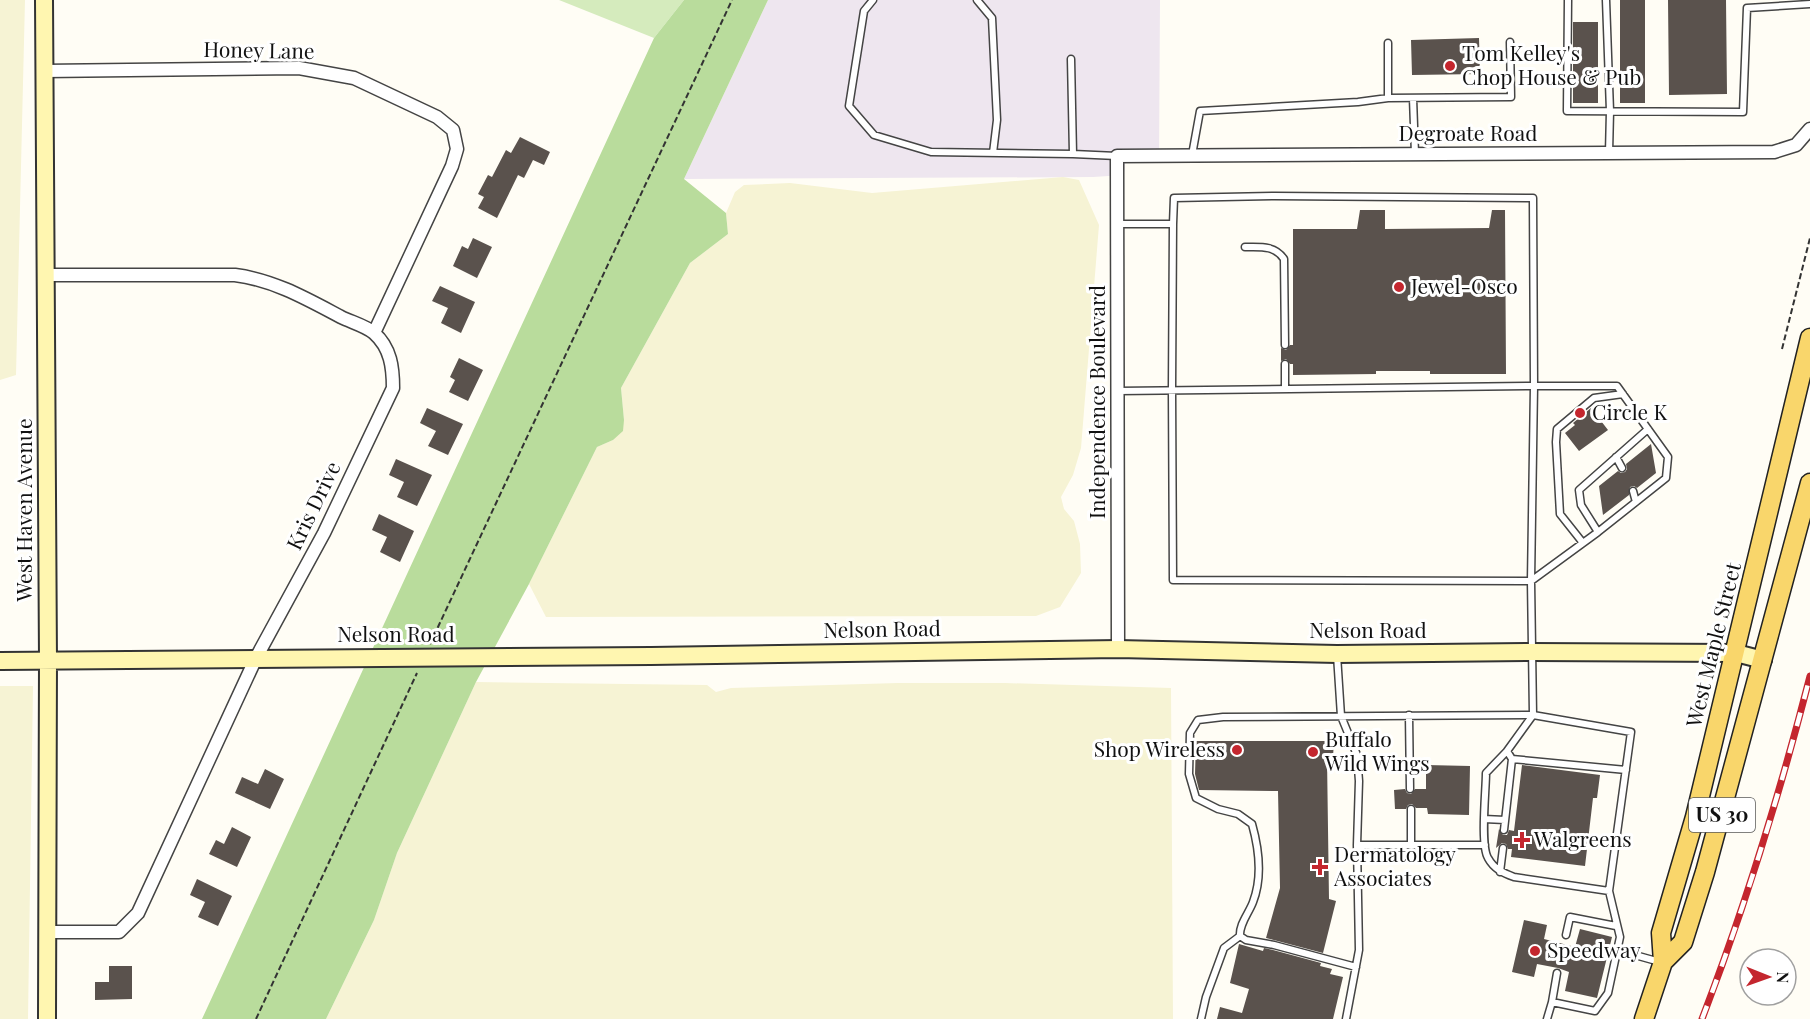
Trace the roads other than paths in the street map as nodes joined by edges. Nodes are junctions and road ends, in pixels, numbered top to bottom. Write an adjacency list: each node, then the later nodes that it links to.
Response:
1 (45, 0): 10 (street, West Haven Avenue)
2 (873, 0): 15 (lane)
3 (977, 0): 15 (lane)
4 (1568, 0): 13 (lane)
5 (1606, 0): 13 (lane)
6 (1810, 4): 13 (lane)
7 (1510, 42): 12 (lane)
8 (1388, 43): 11 (lane)
9 (1071, 59): 17 (lane)
10 (44, 71): 24 (street, West Haven Avenue); 25 (street, Honey Lane)
11 (1388, 98): 12 (lane); 20 (lane)
12 (1413, 98): 18 (lane)
13 (1610, 111): 16 (lane)
14 (1810, 129): 16 (street, Degroate Road)
15 (993, 153): 17 (lane)
16 (1609, 153): 18 (street, Degroate Road)
17 (1073, 154): 19 (lane)
18 (1415, 154): 20 (street, Degroate Road)
19 (1118, 156): 20 (street, Degroate Road); 21 (street, Independence Boulevard)
20 (1192, 156)
21 (1117, 224): 22 (lane); 32 (street, Independence Boulevard)
22 (1173, 224): 29 (lane); 31 (lane)
23 (1245, 246): 27 (lane)
24 (46, 275): 25 (street); 48 (street, West Haven Avenue)
25 (374, 333): 47 (street, Kris Drive)
26 (1810, 338): 45 (main road, West Maple Street / US 30)
27 (1285, 345)
28 (1285, 364): 30 (lane)
29 (1534, 386): 30 (lane); 33 (lane); 42 (lane)
30 (1285, 389): 31 (lane)
31 (1172, 390): 32 (lane); 42 (lane)
32 (1118, 391): 43 (street, Independence Boulevard)
33 (1623, 394): 34 (lane); 41 (lane)
34 (1648, 429): 35 (lane); 39 (lane)
35 (1617, 457): 36 (lane); 40 (lane)
36 (1622, 468)
37 (1810, 483): 49 (main road, West Maple Street / US 30)
38 (1633, 491): 39 (lane)
39 (1636, 502): 40 (lane)
40 (1598, 532): 41 (lane)
41 (1583, 543): 42 (lane)
42 (1531, 581): 44 (lane)
43 (1118, 649): 46 (street, Nelson Road); 47 (street, Nelson Road)
44 (1532, 652): 45 (street, Nelson Road); 46 (street, Nelson Road); 52 (lane)
45 (1736, 653): 49 (street, Nelson Road); 73 (main road, West Maple Street / US 30)
46 (1337, 654): 53 (lane)
47 (256, 658): 48 (street, Nelson Road); 69 (street, Kris Drive)
48 (48, 660): 50 (street, Nelson Road); 69 (street, West Haven Avenue)
49 (1763, 660): 73 (main road, West Maple Street / US 30)
50 (0, 661)
51 (1409, 715): 52 (lane); 53 (lane); 57 (lane)
52 (1533, 715): 54 (lane); 56 (lane)
53 (1341, 716): 62 (lane); 71 (lane)
54 (1507, 751): 55 (lane); 59 (lane)
55 (1512, 759): 56 (lane); 60 (lane)
56 (1626, 770): 67 (lane)
57 (1410, 789)
58 (1411, 809): 63 (lane)
59 (1484, 819): 60 (lane); 64 (lane)
60 (1505, 820): 61 (lane)
61 (1504, 830)
62 (1357, 845): 63 (lane); 74 (lane)
63 (1411, 845): 64 (lane)
64 (1485, 845): 66 (lane)
65 (1503, 848): 66 (lane)
66 (1500, 872): 67 (lane)
67 (1609, 891): 68 (lane)
68 (1616, 926): 70 (lane); 72 (lane)
69 (47, 932): 77 (street, West Haven Avenue)
70 (1566, 935)
71 (1240, 936): 74 (lane); 78 (lane)
72 (1617, 950): 73 (lane); 76 (lane)
73 (1663, 962): 81 (main road, West Maple Street / US 30)
74 (1356, 967): 79 (lane)
75 (1557, 973): 76 (lane)
76 (1552, 1002): 80 (lane)
77 (47, 1019)
78 (1201, 1019)
79 (1346, 1019)
80 (1547, 1019)
81 (1644, 1019)

